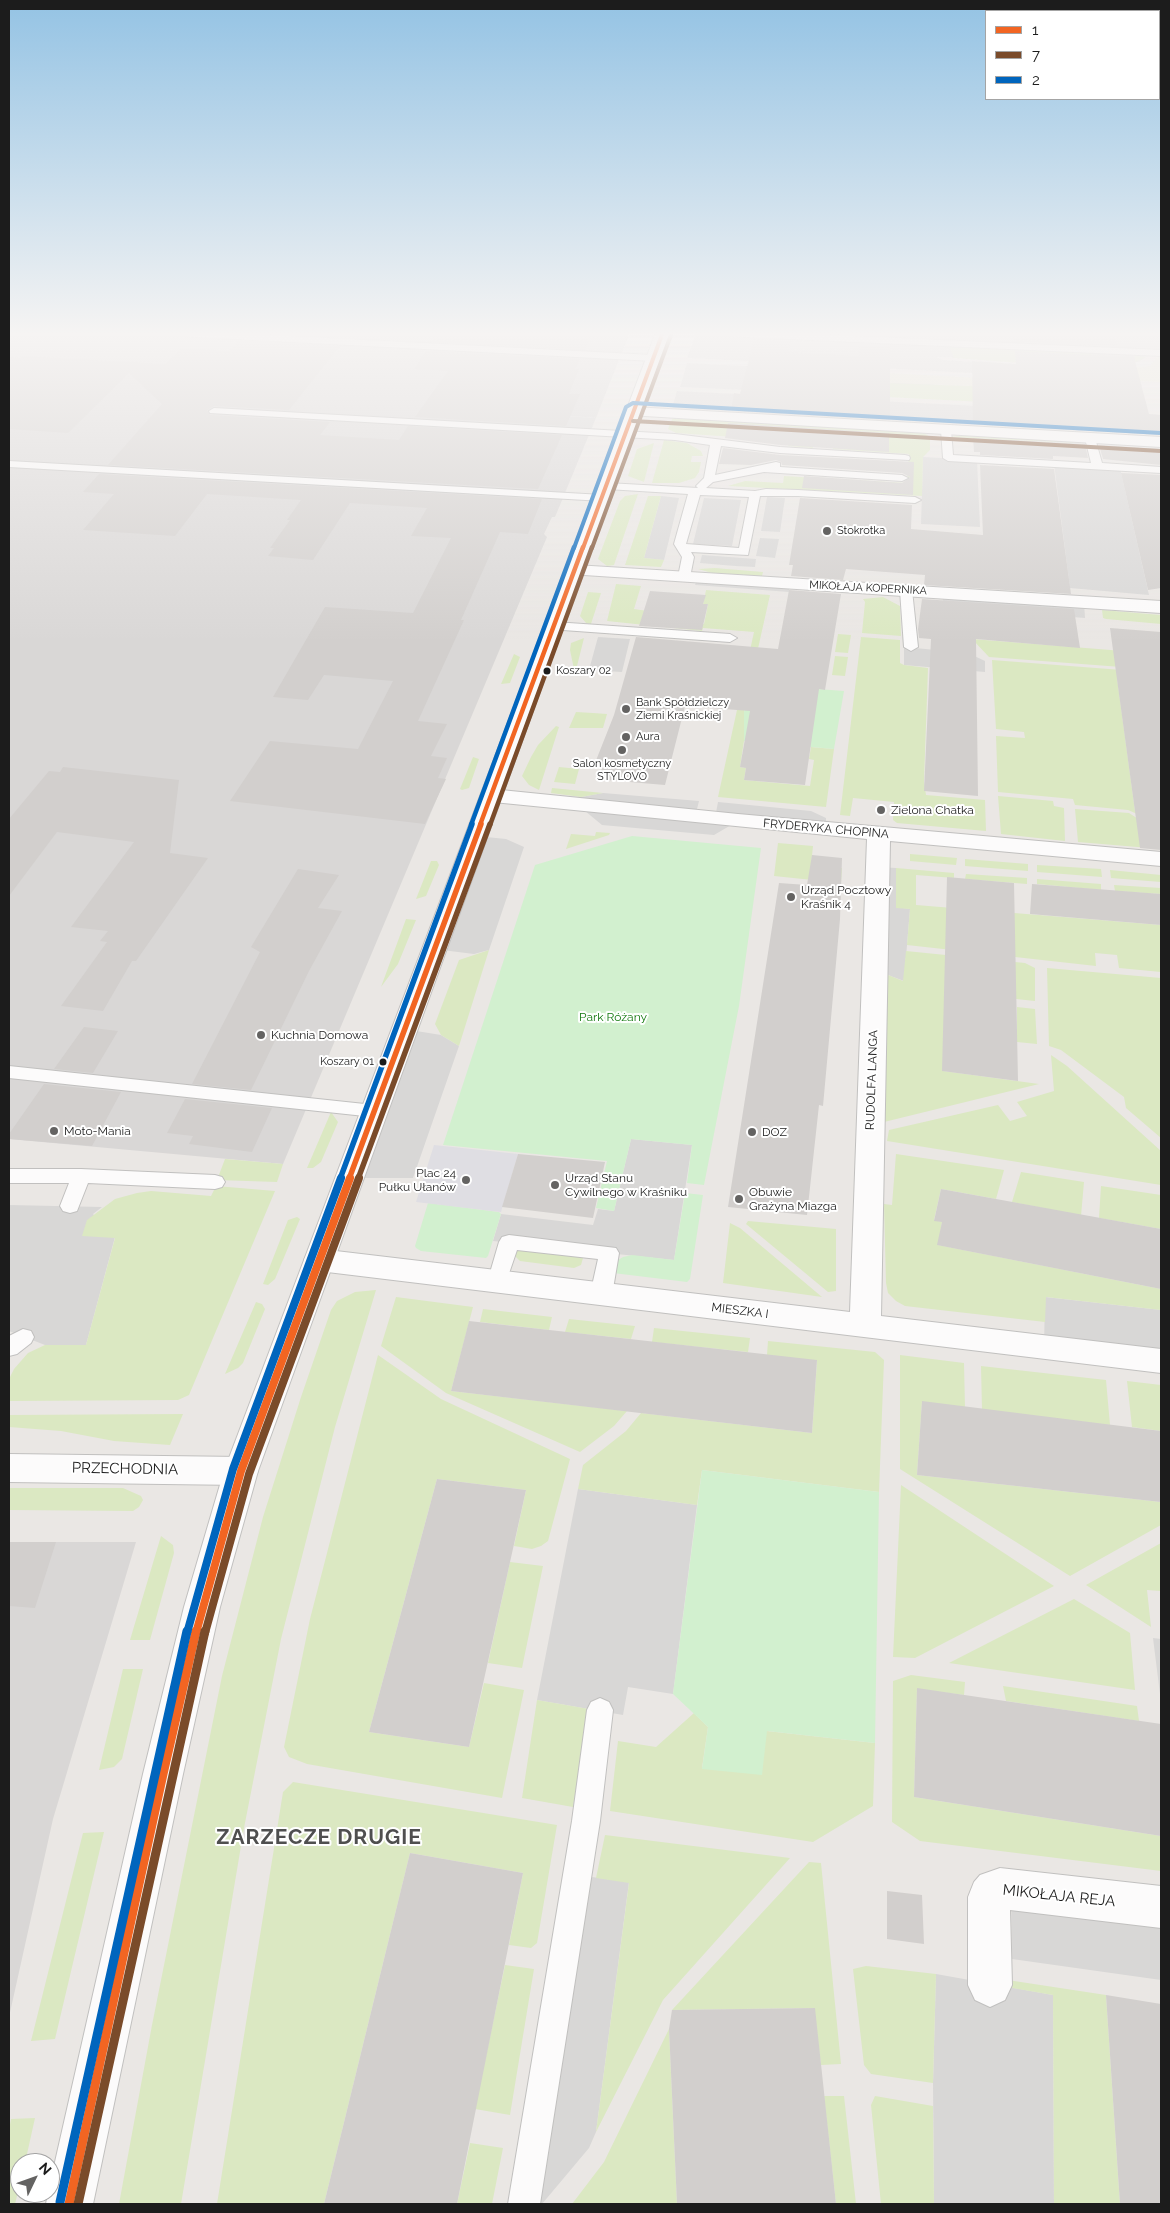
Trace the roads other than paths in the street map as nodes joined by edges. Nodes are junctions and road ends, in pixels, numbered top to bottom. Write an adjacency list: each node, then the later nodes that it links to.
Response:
1 (625, 435): 20 (street)
2 (677, 435): 6 (lane)
3 (946, 435): 13 (lane)
4 (1041, 435): 5 (street)
5 (1090, 438): 7 (street); 13 (lane)
6 (716, 442): 8 (lane); 18 (lane)
7 (1161, 442)
8 (750, 446): 9 (lane); 18 (lane)
9 (780, 450): 10 (lane); 14 (lane)
10 (846, 454): 11 (lane); 16 (lane)
11 (905, 458)
12 (9, 464): 20 (lane)
13 (1097, 466): 15 (lane)
14 (764, 470): 16 (lane); 18 (lane)
15 (1161, 470)
16 (844, 474): 17 (lane)
17 (902, 478)
18 (709, 479): 19 (lane)
19 (695, 491): 20 (lane); 21 (lane); 23 (lane)
20 (605, 492): 24 (street)
21 (755, 494): 22 (lane); 23 (lane)
22 (915, 500)
23 (683, 548): 25 (lane)
24 (575, 570): 25 (street, MIKOŁAJA KOPERNIKA); 28 (street)
25 (684, 577): 26 (street, MIKOŁAJA KOPERNIKA)
26 (906, 590): 27 (street, MIKOŁAJA KOPERNIKA); 30 (lane)
27 (1161, 607)
28 (554, 626): 29 (lane); 31 (street)
29 (730, 638)
30 (911, 648)
31 (491, 796): 32 (street, FRYDERYKA CHOPINA); 35 (street)
32 (879, 834): 33 (street, FRYDERYKA CHOPINA); 43 (street, RUDOLFA LANGA)
33 (1161, 859)
34 (9, 1072): 35 (lane)
35 (374, 1111): 40 (street)
36 (81, 1176): 37 (lane); 38 (lane); 39 (lane)
37 (9, 1178)
38 (215, 1182)
39 (70, 1206)
40 (319, 1260): 41 (street, MIESZKA I); 46 (street)
41 (498, 1283): 42 (street, MIESZKA I); 42 (lane)
42 (601, 1295): 43 (street, MIESZKA I)
43 (865, 1326): 44 (street, MIESZKA I)
44 (1161, 1362)
45 (9, 1468): 46 (street, PRZECHODNIA)
46 (241, 1471): 50 (street)
47 (600, 1710): 51 (lane)
48 (1161, 1908): 49 (street, MIKOŁAJA REJA)
49 (990, 1985)
50 (69, 2204)
51 (524, 2204)

